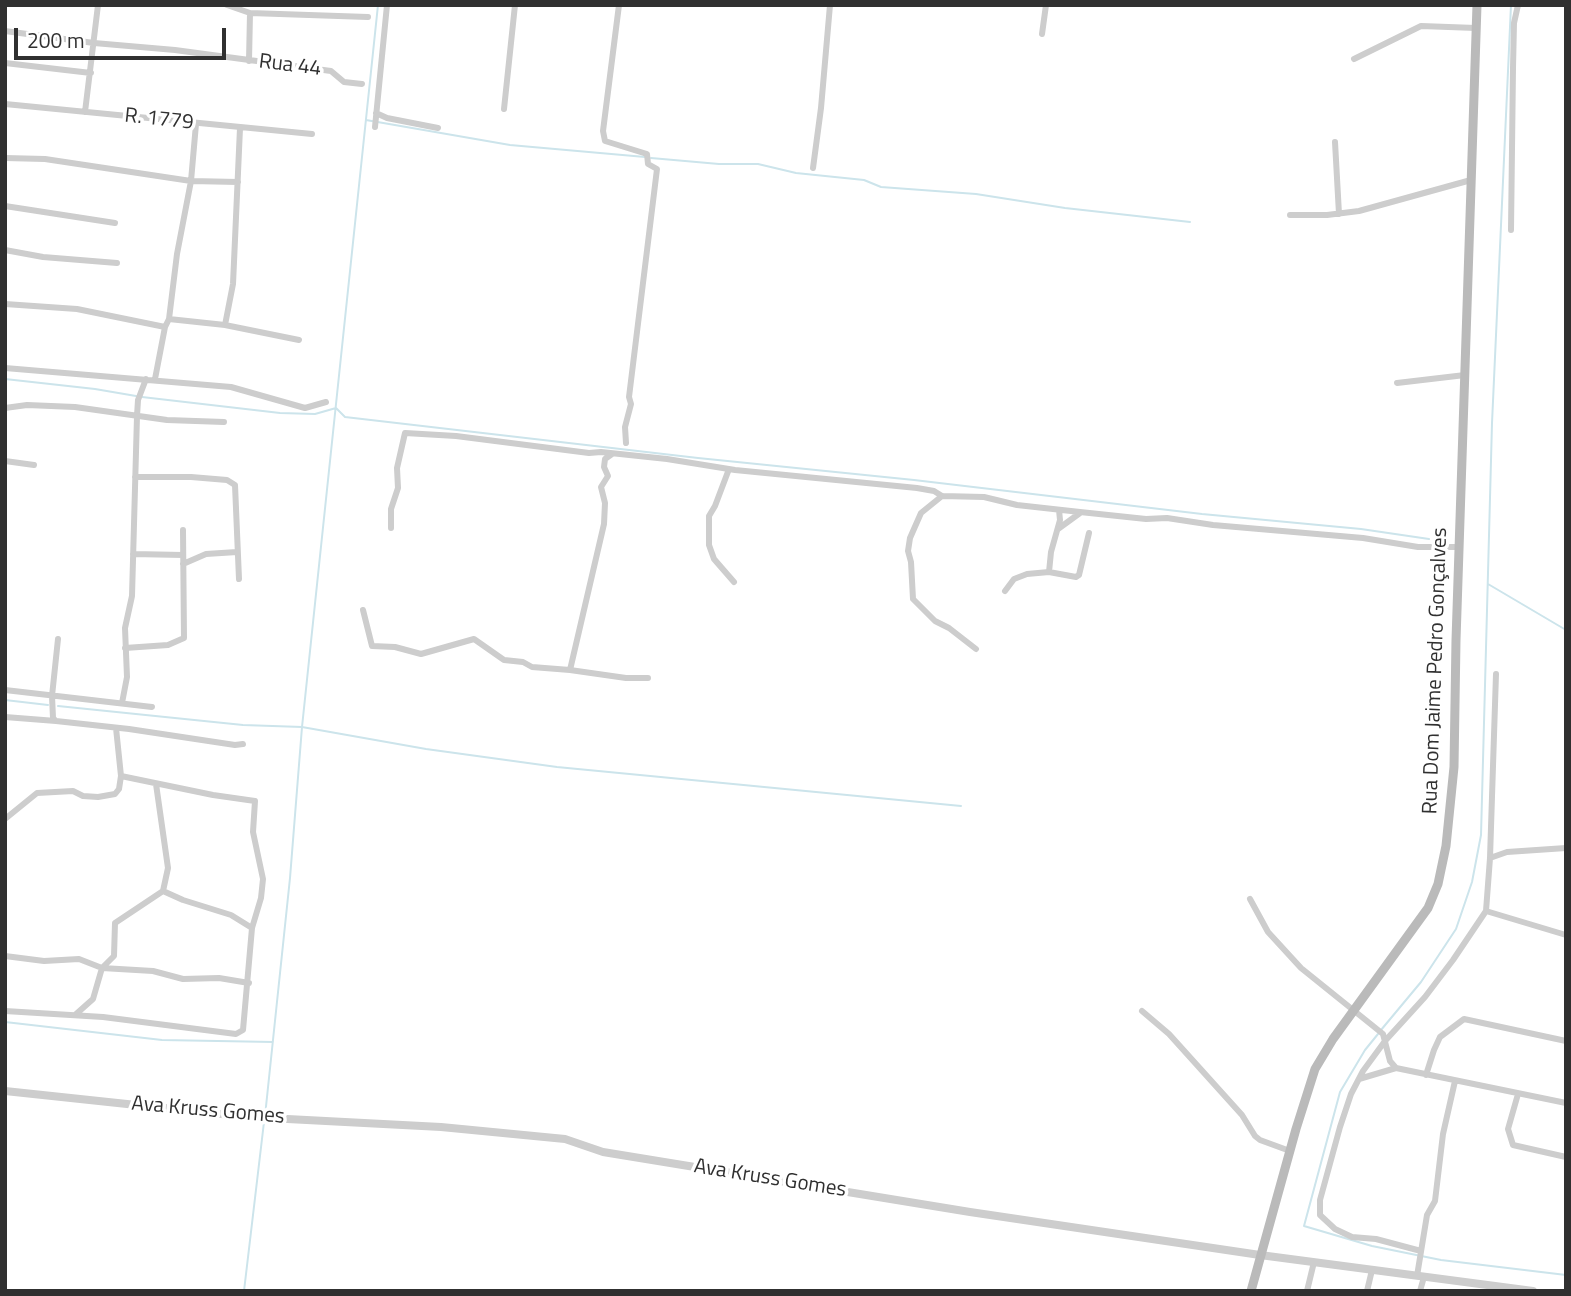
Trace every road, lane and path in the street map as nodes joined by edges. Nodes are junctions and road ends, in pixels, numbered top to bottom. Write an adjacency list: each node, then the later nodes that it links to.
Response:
1 (98, 5): 15 (street)
2 (227, 5): 10 (street)
3 (387, 5): 24 (street)
4 (515, 5): 22 (street)
5 (619, 5): 57 (street)
6 (830, 5): 32 (street)
7 (1046, 5): 14 (street)
8 (1477, 5): 12 (main road, Rua Dom Jaime Pedro Gonçalves)
9 (1518, 5): 40 (street)
10 (250, 13): 11 (street); 17 (street)
11 (368, 17)
12 (1476, 28): 16 (street); 33 (main road, Rua Dom Jaime Pedro Gonçalves)
13 (5, 31): 15 (street, Rua 44)
14 (1042, 34)
15 (94, 43): 17 (street, Rua 44); 19 (street)
16 (1354, 59)
17 (249, 61): 20 (street, Rua 44)
18 (5, 63): 19 (street)
19 (91, 73): 23 (street)
20 (362, 84)
21 (5, 104): 23 (street, R. 1779)
22 (504, 108)
23 (85, 112): 25 (street, R. 1779)
24 (376, 115): 26 (street); 28 (street)
25 (196, 124): 27 (street, R. 1779); 34 (street)
26 (375, 127)
27 (240, 128): 29 (street, R. 1779); 35 (street)
28 (438, 128)
29 (312, 134)
30 (1335, 142): 37 (street)
31 (5, 158): 34 (street)
32 (813, 168)
33 (1471, 180): 37 (street); 49 (main road, Rua Dom Jaime Pedro Gonçalves)
34 (191, 181): 35 (street); 44 (street)
35 (237, 182): 45 (street)
36 (5, 206): 39 (street)
37 (1339, 214): 38 (street)
38 (1290, 215)
39 (115, 223)
40 (1511, 230)
41 (5, 250): 42 (street)
42 (117, 263)
43 (5, 304): 46 (street)
44 (169, 319): 45 (street); 46 (street)
45 (225, 325): 47 (street)
46 (166, 327): 51 (street)
47 (299, 341)
48 (5, 368): 50 (street)
49 (1465, 375): 52 (street); 70 (main road, Rua Dom Jaime Pedro Gonçalves)
50 (146, 379): 51 (street); 55 (street)
51 (155, 379): 53 (street)
52 (1397, 383)
53 (326, 402)
54 (5, 408): 55 (street)
55 (137, 416): 56 (street); 62 (street)
56 (224, 422)
57 (626, 443)
58 (612, 454): 61 (street); 66 (street); 83 (street)
59 (5, 461): 60 (street)
60 (34, 465)
61 (729, 469): 63 (street); 77 (street)
62 (135, 477): 71 (street); 72 (street)
63 (942, 496): 64 (street); 82 (street)
64 (1059, 510): 65 (street); 68 (street)
65 (1080, 512): 68 (street); 70 (street)
66 (391, 528)
67 (183, 530): 73 (street)
68 (1056, 530): 75 (street)
69 (1089, 533): 75 (street)
70 (1459, 547): 109 (main road, Rua Dom Jaime Pedro Gonçalves)
71 (236, 552): 74 (street); 76 (street)
72 (132, 554): 73 (street); 81 (street)
73 (183, 555): 74 (street)
74 (183, 564): 81 (street)
75 (1049, 572): 78 (street)
76 (239, 579)
77 (734, 582)
78 (1005, 591)
79 (363, 610): 83 (street)
80 (58, 639): 87 (street)
81 (125, 648): 88 (street)
82 (976, 649)
83 (570, 670): 85 (street)
84 (1496, 674): 98 (street)
85 (648, 678)
86 (5, 690): 87 (street)
87 (52, 696): 88 (street); 91 (street)
88 (122, 703): 89 (street)
89 (152, 707)
90 (5, 717): 91 (street)
91 (56, 721): 92 (street)
92 (116, 727): 93 (street); 94 (street)
93 (243, 744)
94 (121, 776): 95 (street); 96 (street)
95 (156, 784): 99 (street); 102 (street)
96 (5, 819)
97 (1566, 848): 98 (street)
98 (1490, 858): 101 (street)
99 (163, 891): 102 (street); 105 (street)
100 (1250, 899): 109 (street)
101 (1486, 911): 103 (street); 111 (street)
102 (252, 928): 106 (street)
103 (1566, 935)
104 (5, 956): 105 (street)
105 (102, 968): 106 (street); 110 (street)
106 (249, 983): 110 (street)
107 (5, 1011): 110 (street)
108 (1142, 1011): 120 (street)
109 (1354, 1011): 111 (street); 120 (main road, Rua Dom Jaime Pedro Gonçalves)
110 (75, 1015)
111 (1384, 1038): 113 (street); 115 (street)
112 (1566, 1041): 114 (street)
113 (1396, 1068): 114 (street); 115 (street)
114 (1426, 1075): 116 (street)
115 (1359, 1079): 122 (street)
116 (1455, 1081): 118 (street); 122 (street)
117 (5, 1091): 123 (street, Ava Kruss Gomes)
118 (1518, 1094): 119 (street); 121 (street)
119 (1566, 1102)
120 (1290, 1150): 123 (main road, Rua Dom Jaime Pedro Gonçalves)
121 (1566, 1157)
122 (1421, 1251): 126 (street)
123 (1260, 1255): 124 (street, Ava Kruss Gomes); 127 (main road, Rua Dom Jaime Pedro Gonçalves)
124 (1314, 1262): 125 (street, Ava Kruss Gomes); 128 (street)
125 (1373, 1270): 126 (street, Ava Kruss Gomes); 129 (street)
126 (1420, 1276): 130 (street); 131 (street, Ava Kruss Gomes)
127 (1251, 1291)
128 (1307, 1291)
129 (1367, 1291)
130 (1420, 1291)
131 (1533, 1291)

